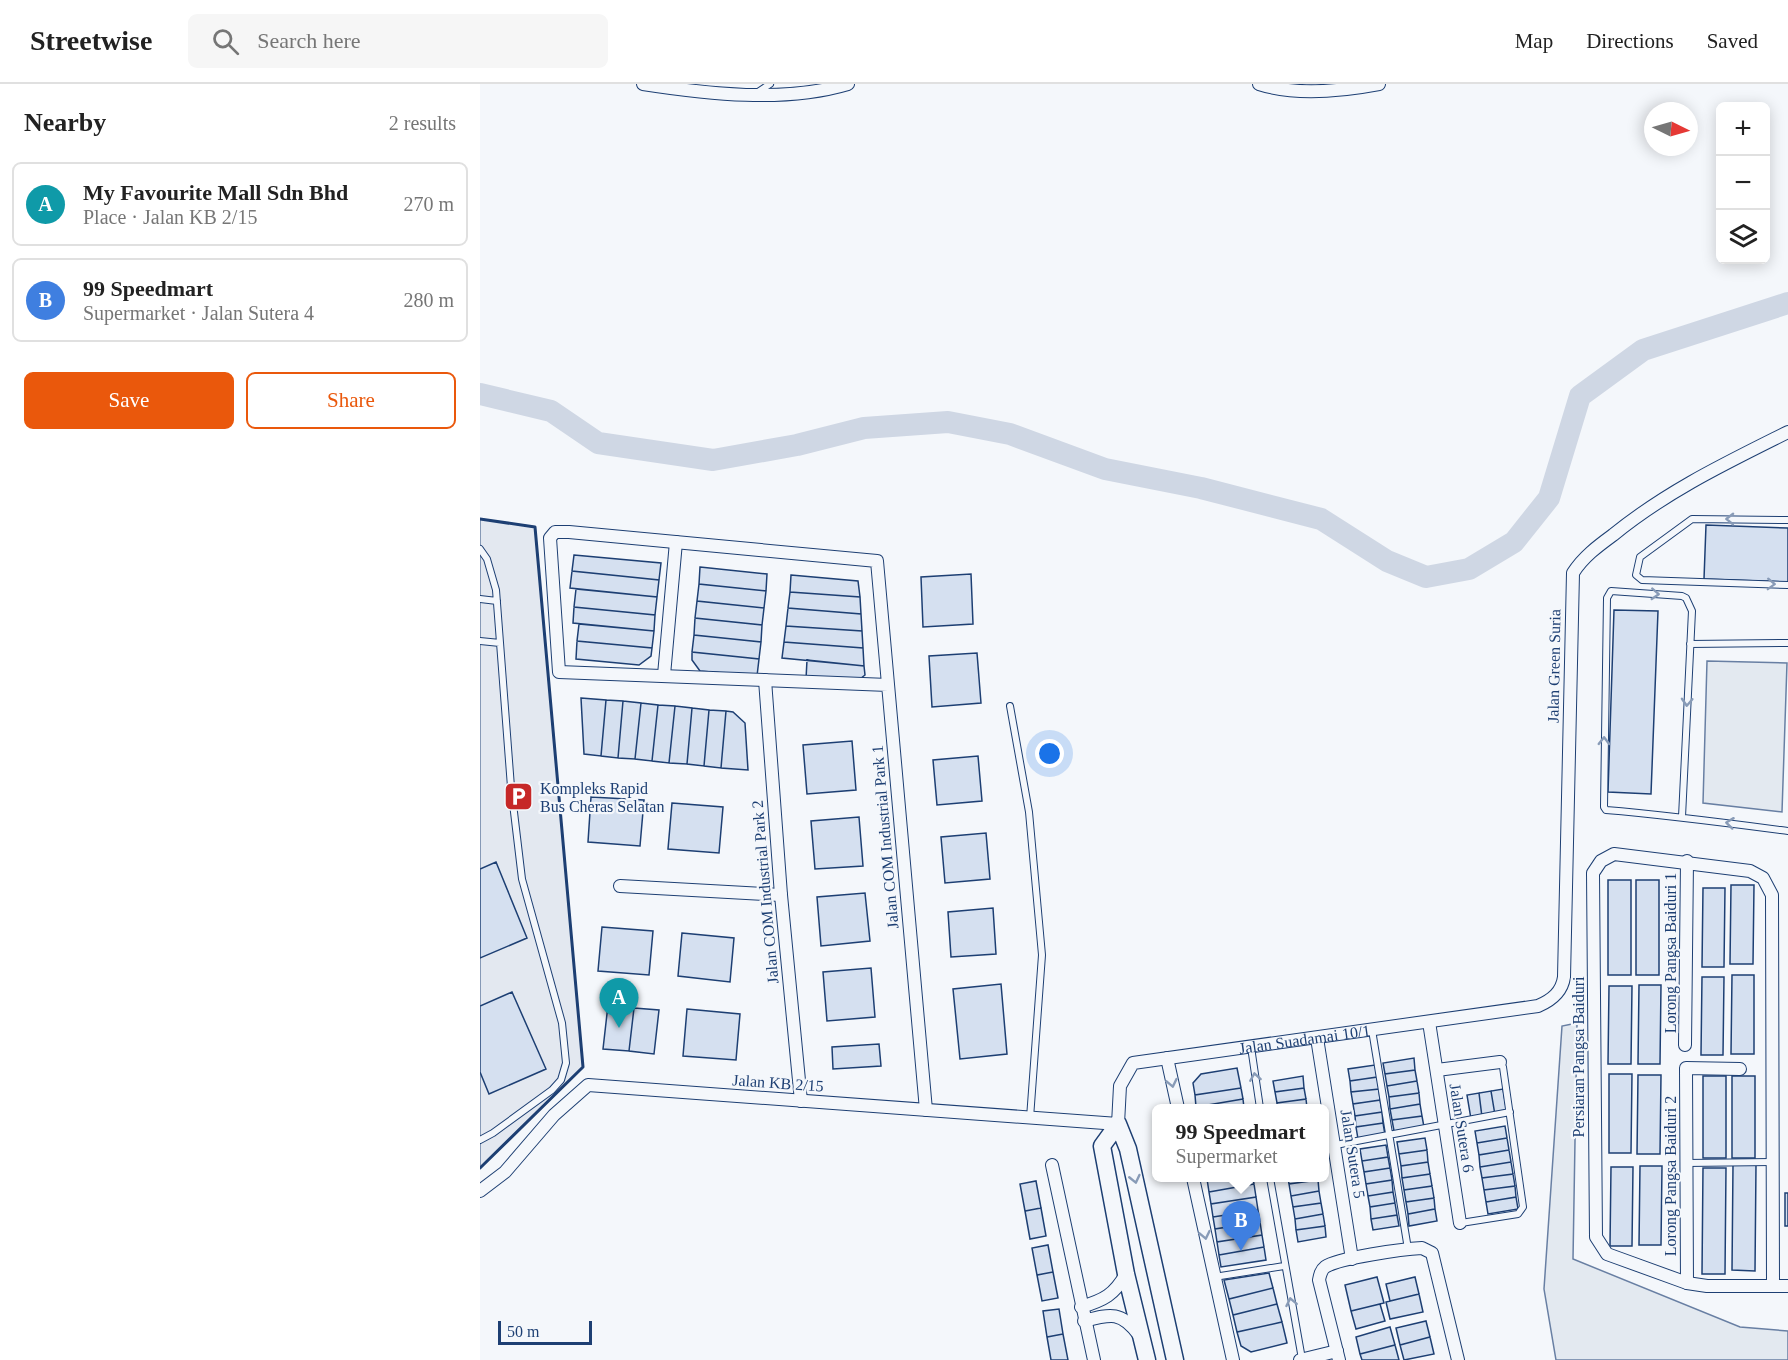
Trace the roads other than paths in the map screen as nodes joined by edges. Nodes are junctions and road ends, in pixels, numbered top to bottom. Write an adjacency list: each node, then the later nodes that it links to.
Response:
1 (643, 84): 6 (street)
2 (770, 84): 6 (lane)
3 (848, 84): 6 (street)
4 (1259, 84): 5 (street)
5 (1379, 84)
6 (756, 94)
7 (1788, 432): 29 (street, Jalan Green Suria)
8 (1788, 520): 11 (lane, one-way to 11)
9 (676, 542): 18 (street); 18 (street); 20 (street, Jalan COM Industrial Park 1)
10 (480, 549): 13 (lane)
11 (1788, 585)
12 (480, 599): 13 (lane)
13 (497, 601): 15 (lane)
14 (480, 641): 15 (lane)
15 (500, 643): 49 (lane)
16 (1788, 643): 17 (lane)
17 (1690, 644): 22 (lane, one-way to 22); 22 (lane, one-way to 17)
18 (664, 675): 19 (street)
19 (765, 680): 20 (street); 26 (street, Jalan COM Industrial Park 2)
20 (888, 685): 43 (street, Jalan COM Industrial Park 1)
21 (1010, 706): 45 (lane)
22 (1682, 817): 23 (lane, one-way to 22)
23 (1788, 831)
24 (1687, 861): 27 (street, Persiaran Pangsa Baiduri); 33 (street, Lorong Pangsa Baiduri 1); 63 (street, Persiaran Pangsa Baiduri)
25 (620, 886): 26 (street)
26 (781, 895): 39 (street, Jalan COM Industrial Park 2)
27 (1774, 984): 28 (street); 51 (street)
28 (1788, 985)
29 (1539, 1006): 30 (street, Jalan Suadamai 10/1)
30 (1428, 1022): 31 (street, Jalan Suadamai 10/1); 38 (street, Jalan Sutera 6)
31 (1372, 1030): 32 (street, Jalan Suadamai 10/1); 48 (lane)
32 (1317, 1038): 34 (street, Jalan Suadamai 10/1); 42 (street, Jalan Sutera 5)
33 (1685, 1045)
34 (1251, 1046): 35 (street, Jalan Suadamai 10/1); 41 (lane, one-way to 34)
35 (1167, 1058): 40 (street, one-way to 40); 46 (street, Jalan Suadamai 10/1)
36 (1500, 1062): 38 (street); 44 (lane)
37 (1740, 1069): 52 (street, Lorong Pangsa Baiduri 2)
38 (1437, 1070): 47 (street, Jalan Sutera 6)
39 (801, 1101): 43 (street, Jalan KB 2/15); 56 (street, Jalan KB 2/15)
40 (1177, 1104)
41 (1259, 1104)
42 (1325, 1104)
43 (926, 1110): 45 (street, Jalan KB 2/15)
44 (1510, 1112): 47 (lane); 57 (lane)
45 (1030, 1118): 46 (street, Jalan KB 2/15)
46 (1118, 1124): 61 (street, Jalan Suadamai 10/1); 72 (street, Jalan Suadamai 10/1, one-way to 72)
47 (1444, 1124): 48 (lane); 57 (street, Jalan Sutera 6)
48 (1389, 1135): 50 (lane); 58 (lane)
49 (480, 1140)
50 (1330, 1146): 59 (street, Jalan Sutera 5)
51 (1772, 1162): 52 (lane); 64 (street)
52 (1686, 1163): 63 (street, Lorong Pangsa Baiduri 2)
53 (1052, 1165): 66 (street)
54 (1194, 1182): 62 (street, one-way to 62)
55 (1271, 1182): 60 (lane)
56 (480, 1191)
57 (1460, 1223)
58 (1408, 1249): 59 (street); 75 (street)
59 (1352, 1259): 69 (street)
60 (1284, 1266): 62 (lane); 74 (lane, one-way to 60)
61 (1126, 1274): 66 (street); 68 (street, Jalan Suadamai 10/1)
62 (1214, 1277): 73 (street)
63 (1687, 1283): 64 (street, Persiaran Pangsa Baiduri)
64 (1773, 1285): 65 (street, Persiaran Pangsa Baiduri)
65 (1788, 1286)
66 (1081, 1307): 67 (street)
67 (1084, 1321): 68 (street); 70 (street)
68 (1142, 1338): 71 (street, Jalan Suadamai 10/1)
69 (1338, 1356): 74 (street)
70 (1094, 1360)
71 (1147, 1360)
72 (1175, 1360)
73 (1233, 1360)
74 (1301, 1360)
75 (1458, 1360)

